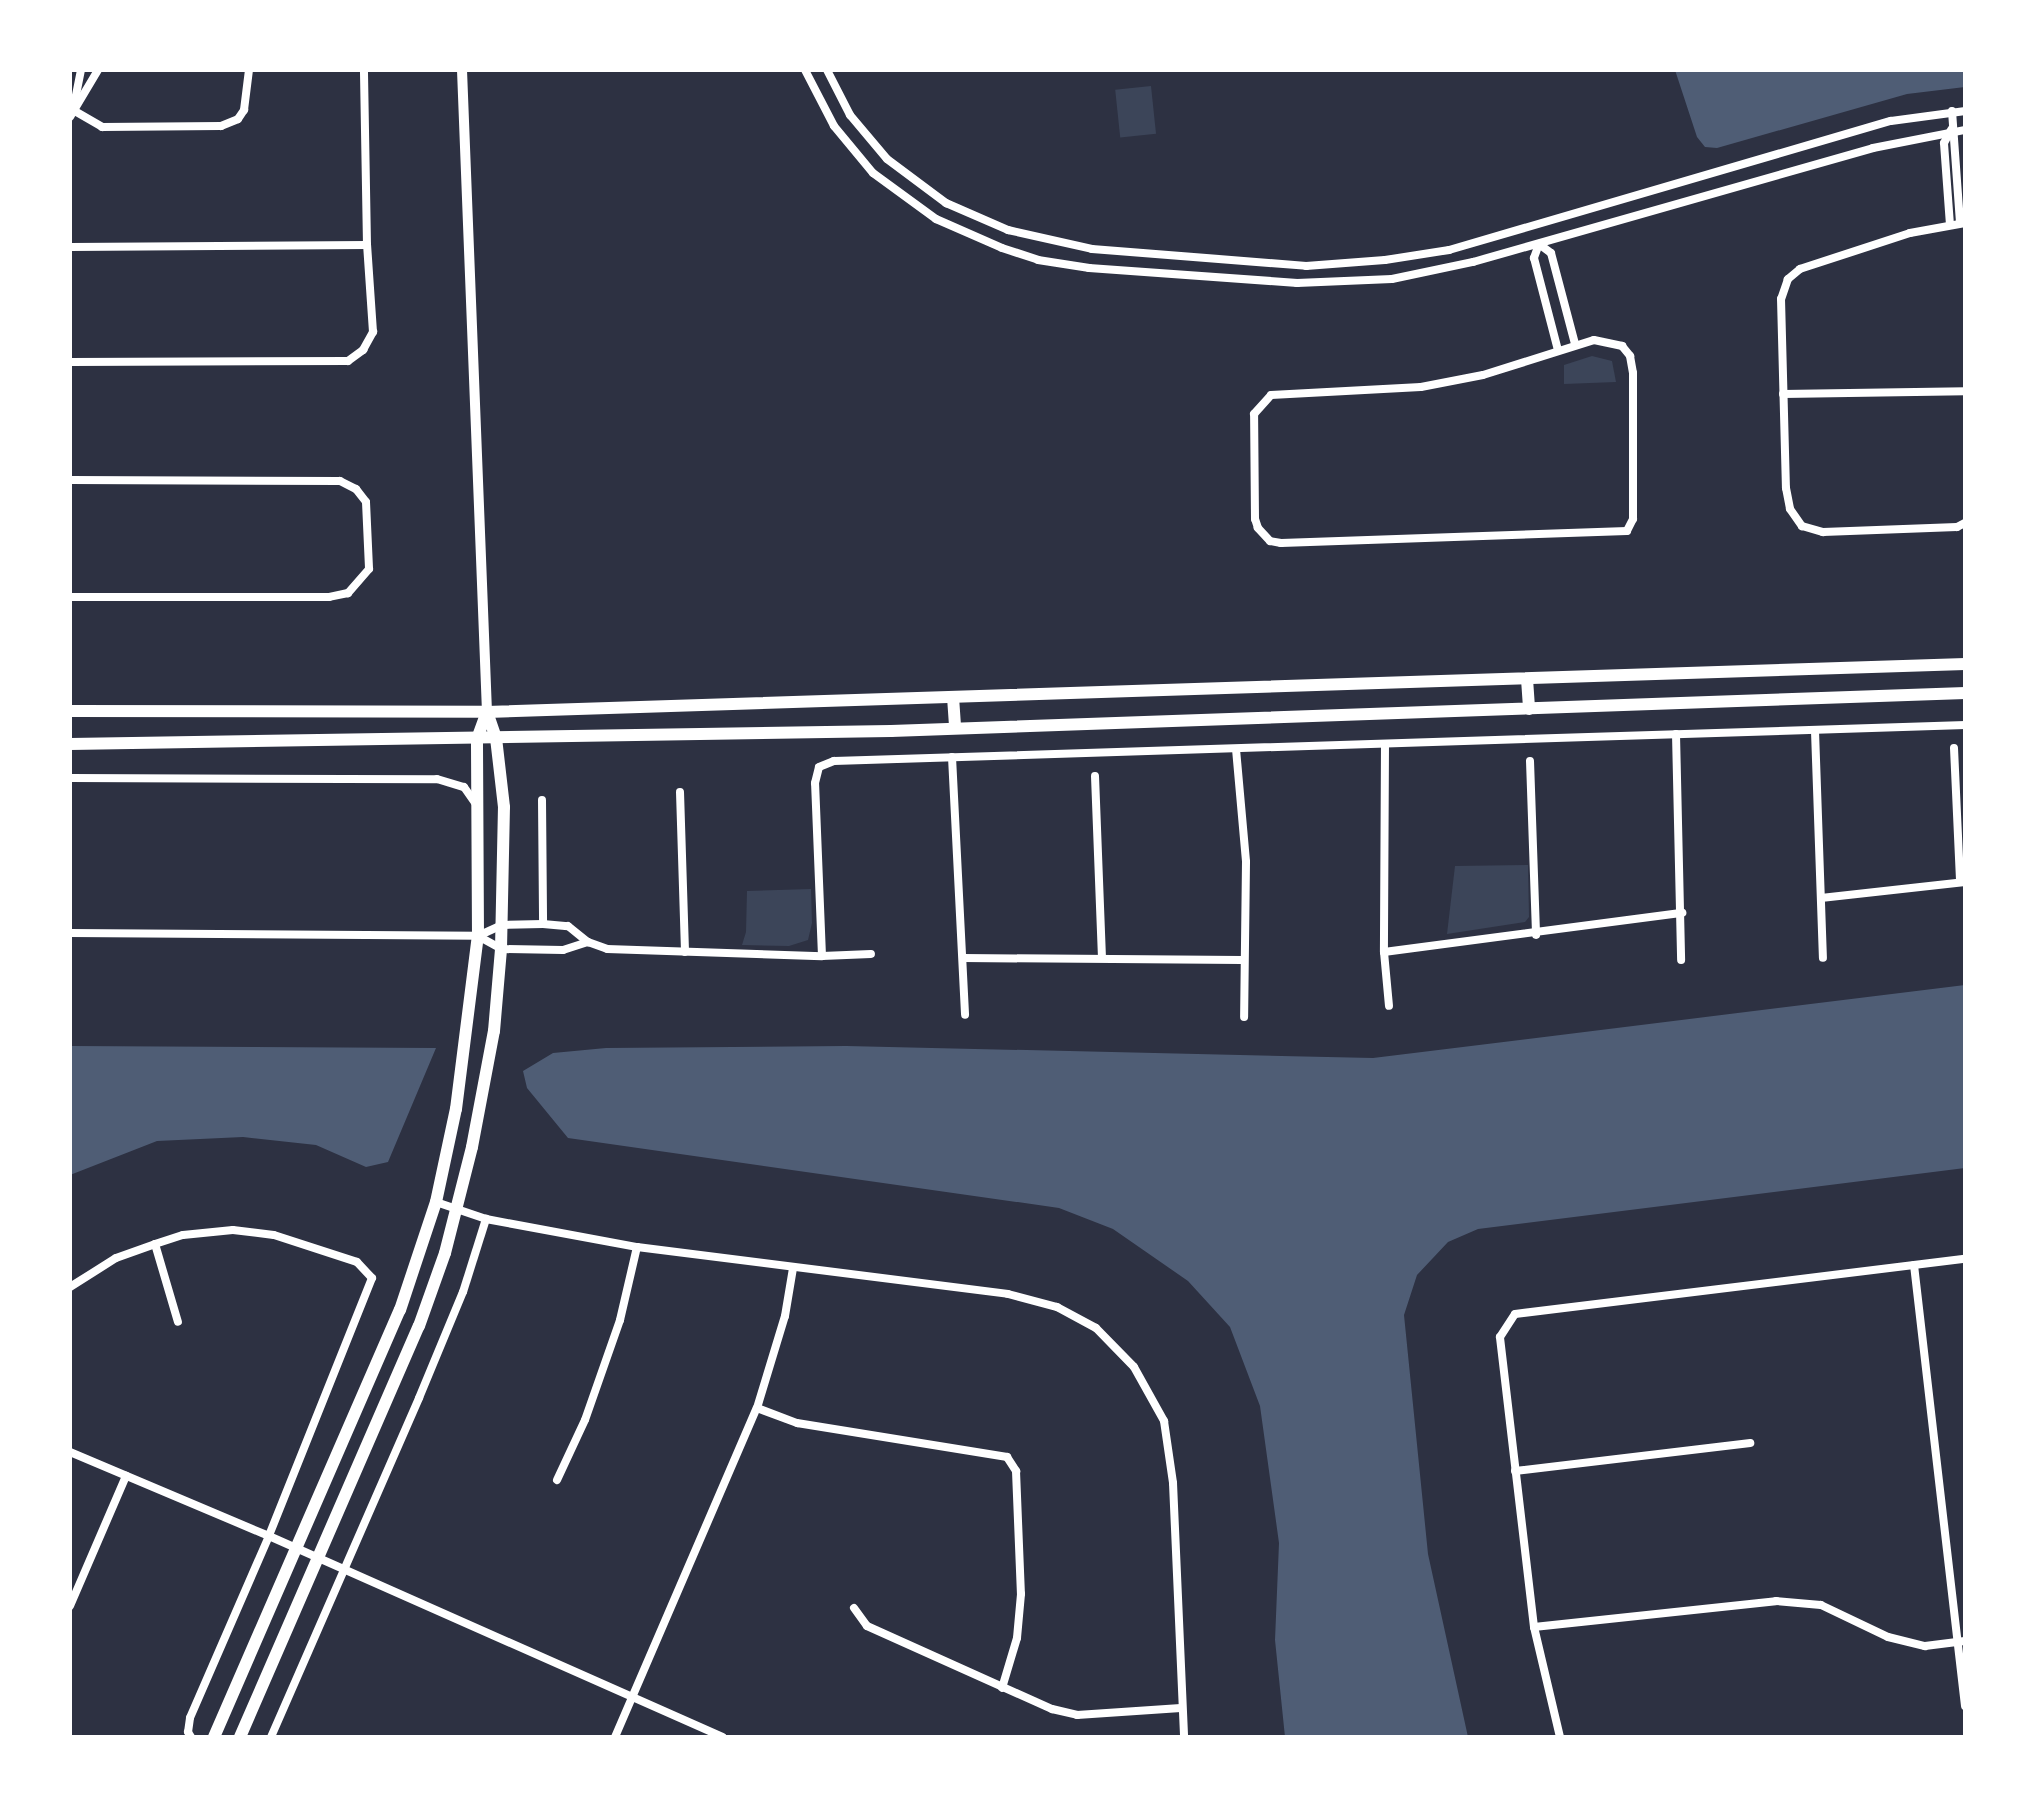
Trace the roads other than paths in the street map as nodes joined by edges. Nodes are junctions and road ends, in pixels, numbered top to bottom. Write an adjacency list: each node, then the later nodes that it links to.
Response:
1 (81, 70): 10 (street)
2 (98, 70): 10 (street)
3 (249, 70): 10 (street)
4 (364, 70): 17 (street)
5 (462, 70): 33 (street)
6 (805, 70): 16 (street)
7 (827, 70): 14 (street)
8 (1952, 111): 9 (street); 11 (street); 14 (street)
9 (1965, 111)
10 (72, 114)
11 (1951, 130): 12 (street); 13 (street); 15 (street); 16 (street)
12 (1965, 130)
13 (1963, 223): 15 (street)
14 (1534, 224): 16 (street)
15 (1950, 225): 23 (street)
16 (1539, 244): 19 (street); 20 (street)
17 (367, 245): 18 (street); 21 (street)
18 (70, 247)
19 (1575, 344): 20 (street); 20 (street)
20 (1558, 350)
21 (70, 362)
22 (1965, 391): 23 (street)
23 (1783, 394): 25 (street)
24 (70, 480): 26 (street)
25 (1965, 523)
26 (70, 597)
27 (1965, 664): 28 (main road)
28 (1527, 679): 30 (main road); 31 (main road)
29 (1965, 693): 31 (main road)
30 (953, 697): 33 (main road); 35 (main road)
31 (1529, 709): 35 (main road)
32 (70, 711): 33 (main road)
33 (487, 712): 38 (main road); 39 (main road)
34 (1965, 725): 36 (street)
35 (955, 728): 38 (main road)
36 (1815, 731): 37 (street); 52 (street)
37 (1676, 734): 41 (street); 53 (street)
38 (496, 738): 39 (main road); 55 (main road)
39 (477, 739): 40 (main road); 50 (main road)
40 (70, 744)
41 (1385, 744): 43 (street); 62 (street)
42 (1954, 748): 51 (street)
43 (1236, 749): 44 (street); 68 (street)
44 (952, 757): 64 (street); 65 (street)
45 (1530, 761): 57 (street)
46 (1095, 776): 66 (street)
47 (70, 778): 50 (street)
48 (680, 792): 61 (street)
49 (542, 800): 54 (street)
50 (476, 804): 58 (main road)
51 (1963, 882): 52 (street)
52 (1821, 898): 67 (street)
53 (1682, 913): 57 (street); 69 (street)
54 (543, 924): 55 (street); 59 (street)
55 (502, 925): 58 (street); 60 (main road)
56 (70, 933): 58 (street)
57 (1536, 935): 62 (street)
58 (478, 936): 60 (street); 73 (main road)
59 (588, 942): 60 (street); 61 (street)
60 (501, 949): 74 (main road)
61 (685, 952): 64 (street)
62 (1384, 952): 70 (street)
63 (871, 954): 64 (street)
64 (822, 956)
65 (963, 958): 66 (street); 71 (street)
66 (1102, 958): 68 (street)
67 (1823, 958)
68 (1242, 960): 72 (street)
69 (1681, 960)
70 (1389, 1006)
71 (965, 1015)
72 (1244, 1017)
73 (436, 1202): 74 (street); 90 (main road)
74 (457, 1209): 75 (street); 91 (main road)
75 (486, 1219): 77 (street); 92 (street)
76 (155, 1244): 81 (street); 82 (street); 89 (street)
77 (637, 1247): 80 (street); 88 (street)
78 (1965, 1259): 79 (street)
79 (1914, 1265): 86 (street); 96 (street)
80 (793, 1268): 83 (street); 100 (street)
81 (70, 1287)
82 (178, 1322)
83 (757, 1408): 97 (street); 98 (street)
84 (1750, 1443): 86 (street)
85 (70, 1452): 87 (street)
86 (1515, 1471): 95 (street)
87 (126, 1476): 89 (street); 93 (street)
88 (557, 1480)
89 (269, 1536): 90 (street); 101 (street)
90 (296, 1548): 91 (street); 102 (main road)
91 (318, 1557): 92 (street); 103 (main road)
92 (344, 1569): 98 (street); 104 (street)
93 (70, 1606)
94 (854, 1608): 97 (street)
95 (1534, 1627): 96 (street); 108 (street)
96 (1961, 1641): 99 (street)
97 (1002, 1688): 100 (street)
98 (632, 1696): 105 (street); 106 (street)
99 (1965, 1706)
100 (1181, 1708): 107 (street)
101 (191, 1737)
102 (214, 1737)
103 (240, 1737)
104 (271, 1737)
105 (615, 1737)
106 (722, 1737)
107 (1184, 1737)
108 (1560, 1737)

